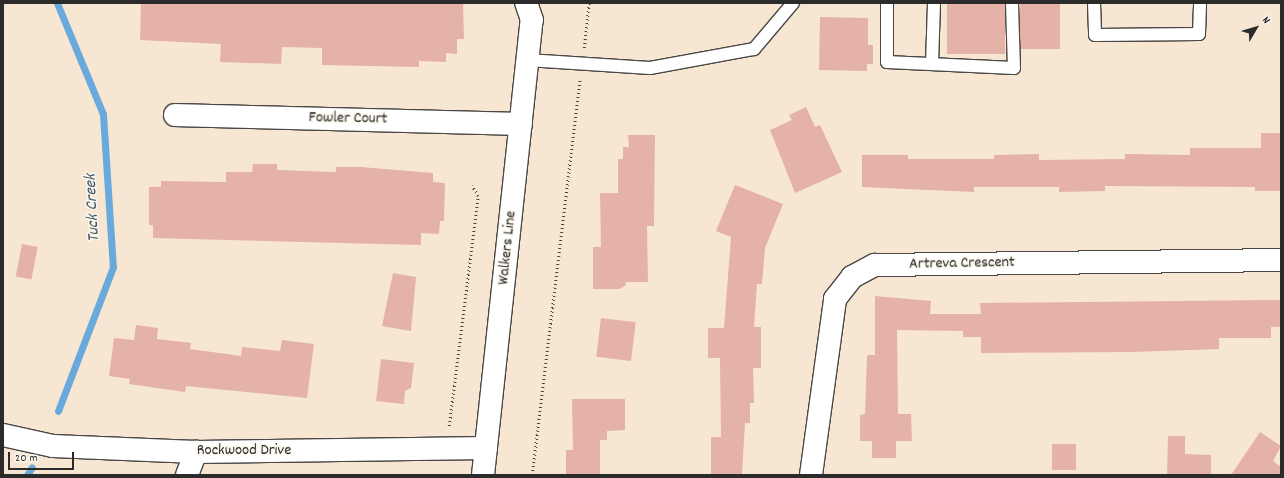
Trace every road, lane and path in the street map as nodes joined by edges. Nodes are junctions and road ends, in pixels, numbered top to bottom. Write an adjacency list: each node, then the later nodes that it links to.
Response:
1 (589, 3): 10 (path)
2 (793, 3): 10 (lane)
3 (888, 3): 11 (lane)
4 (934, 3): 11 (lane)
5 (1012, 3): 11 (lane)
6 (1094, 3): 7 (lane)
7 (1200, 3)
8 (534, 9): 9 (street, Walkers Line)
9 (527, 60): 10 (lane); 13 (street, Walkers Line)
10 (582, 64): 22 (path)
11 (932, 64)
12 (176, 115): 13 (street, Fowler Court)
13 (521, 124): 17 (street, Walkers Line)
14 (472, 186): 18 (path)
15 (1281, 260): 23 (street, Artreva Crescent)
16 (3, 434): 19 (street, Rockwood Drive)
17 (486, 448): 18 (street, Rockwood Drive); 21 (street, Walkers Line)
18 (437, 450): 19 (street, Rockwood Drive)
19 (196, 452): 20 (street)
20 (188, 475)
21 (483, 475)
22 (532, 475)
23 (811, 475)

